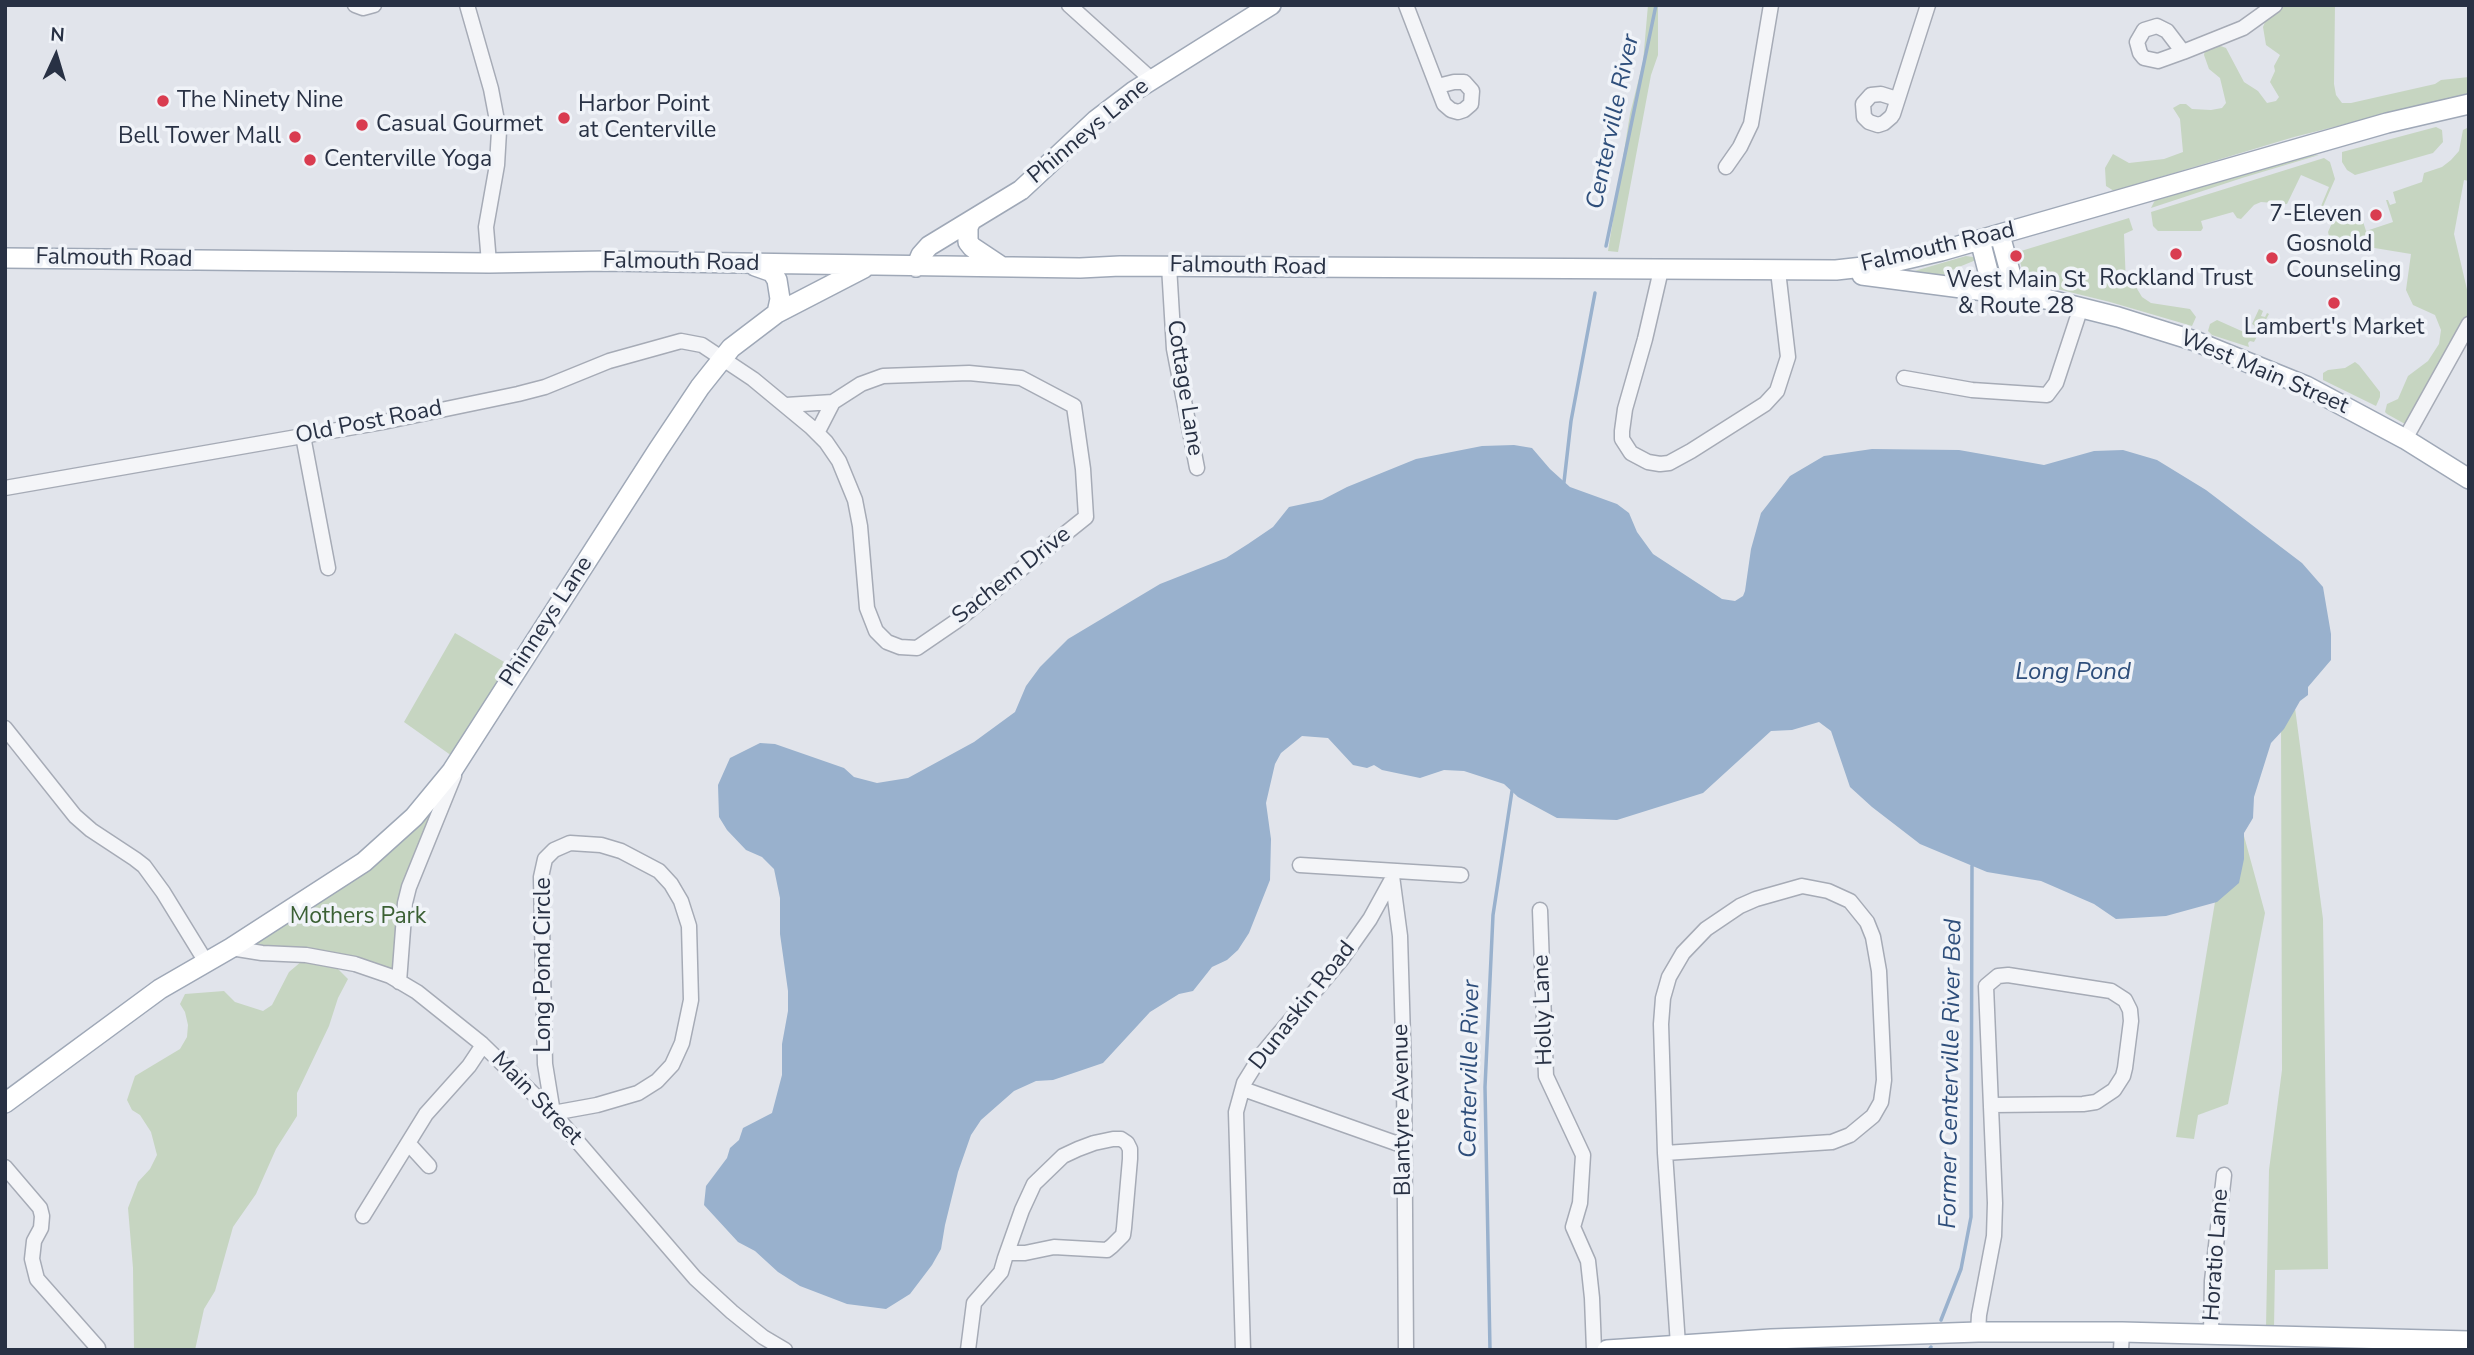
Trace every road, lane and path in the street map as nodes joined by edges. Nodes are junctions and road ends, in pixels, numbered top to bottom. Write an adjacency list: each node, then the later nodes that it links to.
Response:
1 (355, 5): 2 (street)
2 (374, 5)
3 (467, 5): 20 (street)
4 (1069, 5): 11 (street)
5 (1271, 5): 11 (main road, Phinneys Lane)
6 (1406, 5): 12 (street)
7 (1771, 5): 15 (street)
8 (1928, 5): 13 (street)
9 (2275, 5): 10 (street)
10 (2183, 52)
11 (1151, 79): 16 (main road, Phinneys Lane)
12 (1438, 86)
13 (1897, 99)
14 (2469, 104): 17 (main road, Falmouth Road)
15 (1726, 167)
16 (971, 221): 24 (main road, Phinneys Lane); 25 (main road)
17 (2000, 235): 18 (main road, Falmouth Road); 30 (main road, West Main Street)
18 (1980, 240): 28 (main road, Falmouth Road); 29 (main road)
19 (5, 258): 20 (main road, Falmouth Road)
20 (489, 262): 21 (main road, Falmouth Road)
21 (744, 264): 22 (main road, Falmouth Road); 32 (main road)
22 (867, 266): 24 (main road, Falmouth Road); 32 (main road, Phinneys Lane)
23 (1169, 266): 25 (main road, Falmouth Road); 26 (main road, Falmouth Road); 41 (street, Cottage Lane)
24 (916, 267): 25 (main road, Falmouth Road)
25 (1003, 268)
26 (1661, 270): 27 (main road, Falmouth Road); 27 (street)
27 (1778, 271): 28 (main road, Falmouth Road)
28 (1809, 271): 29 (main road, West Main Street)
29 (2000, 292): 30 (main road, West Main Street)
30 (2046, 299): 31 (main road, West Main Street)
31 (2081, 307): 35 (street); 40 (main road, West Main Street)
32 (777, 313): 34 (main road, Phinneys Lane)
33 (2469, 324): 40 (street)
34 (723, 359): 37 (street, Sachem Drive); 39 (street, Old Post Road); 46 (main road, Phinneys Lane)
35 (1904, 378)
36 (833, 402): 37 (street, Sachem Drive); 38 (street); 38 (street, Sachem Drive)
37 (786, 405): 38 (street, Sachem Drive)
38 (817, 433)
39 (303, 436): 43 (street, Old Post Road); 44 (street)
40 (2405, 439): 42 (main road, West Main Street)
41 (1197, 468)
42 (2469, 479)
43 (5, 488)
44 (328, 568)
45 (5, 728): 52 (street)
46 (467, 747): 51 (main road, Phinneys Lane); 53 (street)
47 (1300, 865): 48 (street)
48 (1392, 875): 49 (street); 55 (street, Dunaskin Road); 60 (street, Blantyre Avenue)
49 (1461, 875)
50 (1540, 909): 78 (street, Holly Lane)
51 (231, 948): 52 (main road, Phinneys Lane); 53 (street, Main Street)
52 (206, 962): 56 (main road, Phinneys Lane)
53 (399, 982): 54 (street, Main Street)
54 (484, 1045): 58 (street, Main Street); 59 (street)
55 (1243, 1089): 60 (street); 76 (street, Dunaskin Road)
56 (5, 1103)
57 (1992, 1105): 57 (street); 67 (street)
58 (553, 1113): 58 (street, Long Pond Circle); 74 (street, Main Street)
59 (408, 1143): 62 (street); 65 (street)
60 (1405, 1146): 77 (street, Blantyre Avenue)
61 (1665, 1153): 61 (street); 71 (street)
62 (429, 1166)
63 (5, 1167): 73 (street)
64 (2224, 1175): 68 (street, Horatio Lane)
65 (363, 1216)
66 (1007, 1253): 66 (street); 75 (street)
67 (1978, 1332): 69 (main road); 71 (main road)
68 (2211, 1334): 69 (main road); 72 (main road)
69 (2122, 1341)
70 (2461, 1344): 72 (main road)
71 (1678, 1345): 79 (main road)
72 (2374, 1345)
73 (98, 1348)
74 (785, 1350)
75 (968, 1350)
76 (1242, 1350)
77 (1406, 1350)
78 (1594, 1350)
79 (1607, 1350)

